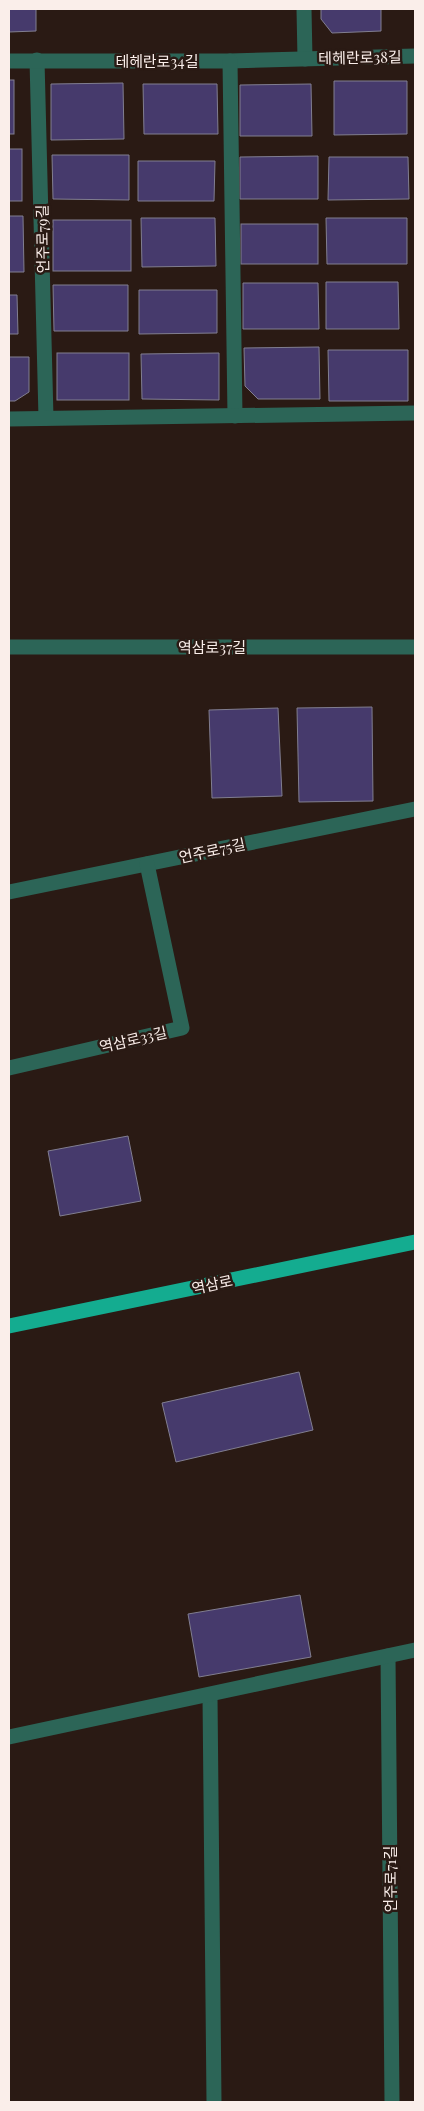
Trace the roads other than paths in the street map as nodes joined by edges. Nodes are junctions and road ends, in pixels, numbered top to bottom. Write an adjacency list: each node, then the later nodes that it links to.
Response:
1 (304, 9): 3 (street)
2 (415, 56): 3 (street, 테헤란로38길)
3 (305, 58): 6 (street, 테헤란로34길)
4 (37, 60): 5 (street, 테헤란로34길); 6 (street, 테헤란로34길); 9 (street, 언주로79길)
5 (9, 61)
6 (230, 61): 8 (street)
7 (415, 413): 8 (street)
8 (235, 416): 9 (street)
9 (46, 418): 10 (street)
10 (9, 419)
11 (9, 647): 12 (street, 역삼로37길)
12 (415, 647)
13 (415, 809): 14 (street, 언주로75길)
14 (147, 864): 15 (street, 언주로75길); 16 (street, 역삼로33길)
15 (9, 892)
16 (9, 1068)
17 (415, 1242): 18 (main road, 역삼로)
18 (9, 1326)
19 (415, 1650): 20 (street)
20 (388, 1656): 21 (street); 24 (street, 언주로71길)
21 (210, 1696): 22 (street); 23 (street)
22 (9, 1737)
23 (214, 2102)
24 (392, 2102)

